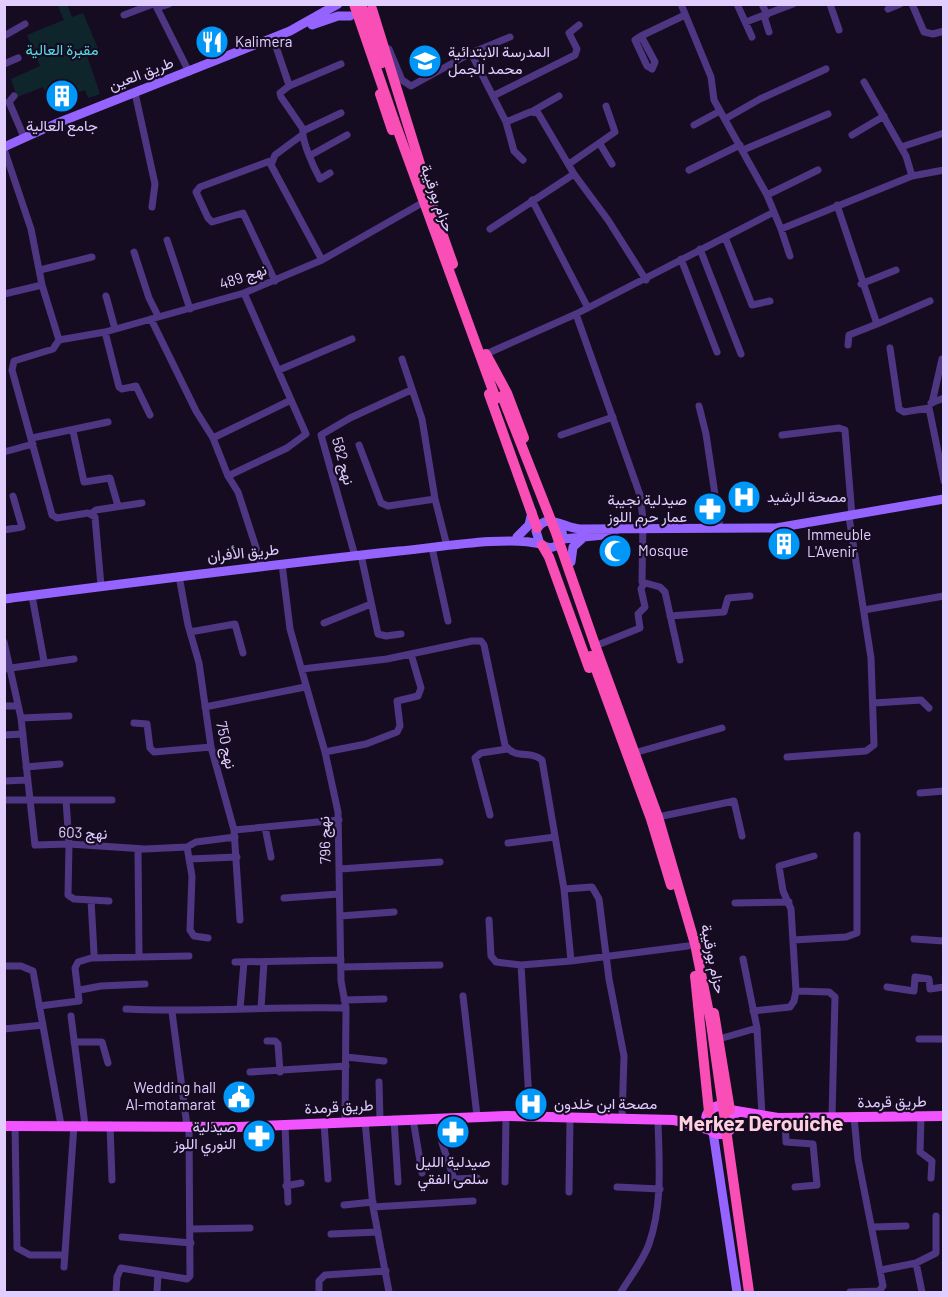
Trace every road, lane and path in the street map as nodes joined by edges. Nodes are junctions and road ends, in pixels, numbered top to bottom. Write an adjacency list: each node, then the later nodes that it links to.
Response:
1 (169, 4): 12 (street)
2 (338, 4): 23 (main road, طريق العين)
3 (343, 4): 18 (main road)
4 (354, 4): 50 (highway, حزام بورقيبة, bridge)
5 (681, 4): 16 (street)
6 (736, 4): 19 (street)
7 (762, 4): 17 (street)
8 (793, 4): 17 (street)
9 (830, 4): 22 (street)
10 (900, 4): 14 (street)
11 (912, 4): 24 (street)
12 (155, 6): 15 (street); 37 (street)
13 (371, 6): 18 (main road, طريق العين); 31 (highway); 50 (highway, حزام بورقيبة, bridge)
14 (888, 9)
15 (124, 15)
16 (685, 15): 27 (street); 46 (street)
17 (766, 15): 19 (street); 25 (street)
18 (351, 17): 23 (main road, طريق العين); 76 (highway)
19 (746, 22): 29 (street)
20 (26, 24): 26 (street)
21 (579, 25): 42 (street)
22 (839, 30)
23 (290, 31): 30 (main road, طريق العين)
24 (944, 31)
25 (770, 32)
26 (5, 36)
27 (641, 36)
28 (510, 37): 32 (street)
29 (752, 37)
30 (273, 38): 37 (main road, طريق العين); 39 (street)
31 (384, 49): 32 (street); 76 (highway)
32 (471, 53): 42 (street)
33 (18, 58): 34 (street)
34 (4, 64)
35 (341, 64): 39 (street)
36 (826, 69): 51 (street)
37 (189, 72): 40 (main road, طريق العين)
38 (864, 82): 49 (street)
39 (289, 86): 54 (street)
40 (135, 93): 58 (main road, طريق العين); 78 (street)
41 (14, 96): 58 (street)
42 (493, 96): 52 (street)
43 (559, 96): 45 (street)
44 (606, 106): 59 (street)
45 (533, 111): 52 (street); 66 (street)
46 (720, 111): 51 (street); 53 (street)
47 (341, 113): 54 (street)
48 (828, 114): 62 (street)
49 (884, 116): 57 (street); 60 (street)
50 (398, 119): 76 (highway, حزام بورقيبة)
51 (725, 119): 62 (street)
52 (506, 122): 64 (street)
53 (694, 125)
54 (302, 133): 63 (street); 65 (street)
55 (944, 133): 60 (street)
56 (347, 135): 63 (street)
57 (852, 135)
58 (24, 137): 61 (main road, طريق العين)
59 (600, 144): 66 (street); 67 (street)
60 (901, 147): 73 (street)
61 (4, 148): 90 (street)
62 (741, 148): 68 (street); 74 (street)
63 (311, 155): 71 (street)
64 (523, 160)
65 (270, 161): 89 (street); 93 (street)
66 (569, 164): 72 (street)
67 (612, 164)
68 (689, 170)
69 (818, 170): 74 (street)
70 (944, 170): 73 (street)
71 (330, 173)
72 (574, 174): 75 (street); 92 (street)
73 (912, 176): 77 (street)
74 (767, 195): 79 (street)
75 (532, 200): 80 (street); 101 (street)
76 (424, 201): 89 (street, نهج 489); 114 (highway, حزام بورقيبة)
77 (837, 205): 81 (street); 94 (street)
78 (152, 207)
79 (774, 212): 81 (street); 82 (street)
80 (490, 230)
81 (781, 230): 86 (street)
82 (725, 237): 84 (street); 99 (street)
83 (167, 240): 102 (street)
84 (700, 249): 88 (street); 113 (street)
85 (134, 252): 104 (street)
86 (790, 256)
87 (92, 257): 90 (street)
88 (681, 259): 92 (street); 112 (street)
89 (322, 260): 93 (street, نهج 489)
90 (40, 270): 95 (street)
91 (896, 270): 94 (street)
92 (646, 280): 101 (street)
93 (275, 281): 96 (street, نهج 489)
94 (861, 284): 105 (street)
95 (42, 285): 97 (street); 109 (street)
96 (244, 293): 102 (street, نهج 489); 117 (street)
97 (4, 294)
98 (106, 296): 106 (street)
99 (770, 301)
100 (930, 301): 105 (street)
101 (588, 308): 103 (street)
102 (190, 309): 104 (street, نهج 489)
103 (576, 314): 114 (street); 124 (street)
104 (154, 317): 106 (street, نهج 489); 129 (street)
105 (877, 324): 110 (street)
106 (115, 329): 107 (street, نهج 489)
107 (105, 332): 109 (street, نهج 489); 123 (street)
108 (352, 339): 117 (street)
109 (59, 340): 130 (street)
110 (848, 345)
111 (891, 348): 121 (street)
112 (717, 352)
113 (741, 354)
114 (483, 355): 140 (highway); 143 (highway); 174 (highway, حزام بورقيبة, bridge)
115 (402, 359): 118 (street)
116 (942, 359): 121 (street)
117 (279, 370): 120 (street)
118 (411, 390): 136 (street); 155 (street, نهج 582)
119 (944, 398): 121 (street)
120 (291, 400): 129 (street); 133 (street)
121 (930, 405): 134 (street)
122 (699, 406): 144 (street)
123 (150, 416)
124 (613, 417): 127 (street); 146 (street)
125 (108, 423): 126 (street)
126 (73, 431): 130 (street); 139 (street)
127 (561, 435)
128 (782, 435): 142 (street)
129 (213, 438): 133 (street)
130 (32, 441): 132 (street); 141 (street)
131 (359, 445): 136 (street)
132 (4, 452)
133 (228, 476): 158 (street)
134 (944, 481)
135 (13, 496): 147 (street)
136 (435, 499): 153 (street)
137 (944, 499): 142 (main road)
138 (142, 503): 139 (street)
139 (118, 506): 141 (street)
140 (532, 512): 145 (highway); 149 (main road)
141 (92, 513): 161 (street)
142 (851, 517): 144 (main road); 167 (street)
143 (559, 523): 145 (main road); 146 (main road); 150 (main road)
144 (720, 528): 146 (main road)
145 (537, 529): 149 (main road, طريق الأفران); 152 (main road)
146 (641, 529): 148 (main road); 160 (street)
147 (4, 530)
148 (585, 536): 150 (main road); 156 (main road)
149 (517, 537): 151 (main road, طريق الأفران)
150 (563, 539): 152 (main road); 156 (highway)
151 (485, 543): 152 (main road, طريق الأفران); 153 (main road, طريق الأفران)
152 (541, 545): 195 (highway)
153 (447, 546): 154 (main road, طريق الأفران)
154 (432, 548): 155 (main road, طريق الأفران); 169 (street)
155 (358, 555): 157 (main road, طريق الأفران); 166 (street)
156 (571, 562): 174 (highway)
157 (282, 564): 158 (main road, طريق الأفران); 181 (street, نهج 796)
158 (262, 566): 159 (main road, طريق الأفران)
159 (178, 576): 161 (main road, طريق الأفران); 171 (street, نهج 750)
160 (644, 583): 168 (street); 174 (street)
161 (101, 586): 162 (main road, طريق الأفران)
162 (32, 596): 165 (main road, طريق الأفران); 179 (street)
163 (750, 596): 168 (street)
164 (944, 596): 167 (street)
165 (4, 599)
166 (371, 604): 170 (street); 172 (street)
167 (864, 610): 183 (street)
168 (670, 616): 178 (street)
169 (448, 621)
170 (324, 624)
171 (190, 632): 175 (street); 186 (street, نهج 750)
172 (401, 634)
173 (4, 642): 180 (street, نهج 603)
174 (594, 646): 195 (highway, حزام بورقيبة)
175 (243, 653)
176 (411, 654): 181 (street); 196 (street); 197 (street)
177 (74, 659): 179 (street)
178 (680, 660)
179 (44, 662): 180 (street)
180 (7, 669): 185 (street, نهج 603)
181 (302, 669): 182 (street, نهج 796)
182 (305, 687): 186 (street); 197 (street, نهج 796)
183 (874, 703): 187 (street); 198 (street)
184 (4, 706): 185 (street)
185 (18, 706): 189 (street, نهج 603)
186 (205, 706): 194 (street, نهج 750)
187 (929, 708)
188 (69, 716): 189 (street)
189 (21, 718): 192 (street, نهج 603)
190 (134, 723): 194 (street)
191 (722, 728): 195 (street)
192 (23, 734): 193 (street); 200 (street, نهج 603)
193 (4, 735)
194 (211, 747): 213 (street, نهج 750)
195 (629, 747): 210 (highway, حزام بورقيبة); 242 (highway, حزام بورقيبة)
196 (507, 749): 209 (street); 216 (street)
197 (325, 752): 211 (street, نهج 796)
198 (787, 757)
199 (60, 764): 200 (street)
200 (26, 767): 202 (street, نهج 603)
201 (4, 780): 202 (street)
202 (27, 780): 205 (street, نهج 603)
203 (944, 791): 204 (street)
204 (920, 793)
205 (29, 799): 206 (street); 207 (street); 217 (street, نهج 603)
206 (4, 800)
207 (66, 800): 208 (street); 217 (street)
208 (112, 800)
209 (490, 815)
210 (658, 817): 215 (street); 256 (highway, حزام بورقيبة)
211 (339, 820): 212 (street, نهج 603); 226 (street, نهج 796)
212 (266, 827): 213 (street, نهج 603); 223 (street)
213 (235, 833): 219 (street, نهج 603); 222 (street, نهج 750)
214 (857, 835): 240 (street)
215 (742, 836)
216 (555, 837): 218 (street); 227 (street)
217 (69, 843): 220 (street, نهج 603); 230 (street)
218 (508, 843)
219 (187, 847): 220 (street, نهج 603); 224 (street)
220 (138, 850): 246 (street)
221 (814, 856): 232 (street)
222 (237, 857): 224 (street); 236 (street, نهج 750)
223 (271, 857)
224 (189, 859): 238 (street)
225 (440, 862): 226 (street)
226 (340, 869): 228 (street, نهج 796)
227 (564, 889): 244 (street); 248 (street)
228 (339, 894): 229 (street); 235 (street, نهج 796)
229 (284, 898)
230 (91, 900): 231 (street); 243 (street)
231 (109, 901)
232 (789, 902): 233 (street); 240 (street)
233 (735, 903)
234 (394, 912): 235 (street)
235 (340, 916): 252 (street, نهج 796)
236 (240, 920)
237 (489, 920): 254 (street)
238 (208, 938)
239 (915, 939): 241 (street)
240 (793, 940): 261 (street)
241 (944, 941)
242 (688, 946): 244 (street); 256 (highway, حزام بورقيبة)
243 (94, 953)
244 (606, 955): 248 (street); 300 (street)
245 (189, 956): 246 (street)
246 (139, 957): 260 (street)
247 (743, 959): 269 (street)
248 (570, 961): 254 (street)
249 (235, 962): 250 (street)
250 (244, 962): 251 (street); 268 (street)
251 (264, 962): 252 (street); 266 (street)
252 (341, 963): 253 (street); 264 (street, نهج 796)
253 (440, 965)
254 (521, 965): 295 (street)
255 (4, 966): 265 (street)
256 (698, 974): 272 (highway, حزام بورقيبة); 276 (highway); 289 (highway)
257 (145, 984): 260 (street)
258 (887, 987): 259 (street)
259 (944, 987)
260 (80, 990): 265 (street)
261 (796, 991): 269 (street); 296 (street)
262 (463, 996): 290 (street)
263 (384, 999): 264 (street)
264 (345, 1004): 266 (street); 281 (street, نهج 796)
265 (39, 1006): 273 (street)
266 (261, 1008): 268 (street)
267 (126, 1009): 270 (street)
268 (240, 1009): 270 (street)
269 (753, 1011): 274 (street)
270 (171, 1012): 315 (street)
271 (71, 1016): 280 (street)
272 (707, 1024): 359 (highway, حزام بورقيبة); 360 (highway, حزام بورقيبة, bridge)
273 (43, 1025): 275 (street); 310 (street)
274 (757, 1028): 276 (street); 292 (street)
275 (4, 1029)
276 (719, 1039): 288 (highway)
277 (919, 1039): 278 (street)
278 (944, 1039)
279 (267, 1041): 286 (street)
280 (74, 1042): 283 (street); 311 (street)
281 (346, 1057): 282 (street); 284 (street, نهج 796)
282 (384, 1061)
283 (108, 1063)
284 (346, 1066): 286 (street); 308 (street, نهج 796)
285 (250, 1072): 286 (street)
286 (280, 1072)
287 (379, 1082): 304 (street)
288 (730, 1110): 289 (main road); 292 (main road, طريق قرمدة); 316 (main road)
289 (709, 1112): 306 (main road, طريق قرمدة); 317 (main road)
290 (477, 1116): 291 (main road, طريق قرمدة); 298 (main road, طريق قرمدة)
291 (506, 1116): 295 (main road, طريق قرمدة); 324 (street)
292 (765, 1116): 301 (main road, طريق قرمدة); 316 (main road, طريق قرمدة)
293 (921, 1116): 294 (main road, طريق قرمدة); 297 (main road, طريق قرمدة); 320 (street)
294 (944, 1116)
295 (530, 1117): 299 (main road, طريق قرمدة)
296 (832, 1117): 297 (main road, طريق قرمدة); 301 (main road, طريق قرمدة)
297 (854, 1117): 337 (street)
298 (439, 1118): 303 (main road, طريق قرمدة); 319 (street)
299 (570, 1118): 300 (main road, طريق قرمدة); 330 (street)
300 (622, 1118): 305 (main road, طريق قرمدة)
301 (785, 1118): 328 (street)
302 (394, 1119): 303 (main road, طريق قرمدة); 304 (main road, طريق قرمدة); 323 (street)
303 (413, 1119): 318 (street)
304 (380, 1120): 307 (main road, طريق قرمدة)
305 (658, 1120): 306 (main road, طريق قرمدة); 329 (street)
306 (674, 1120): 317 (main road, طريق قرمدة)
307 (365, 1121): 308 (main road, طريق قرمدة); 334 (street)
308 (345, 1122): 309 (main road, طريق قرمدة)
309 (324, 1123): 313 (main road, طريق قرمدة); 321 (street)
310 (61, 1125): 311 (main road, طريق قرمدة); 314 (main road, طريق قرمدة)
311 (79, 1125): 312 (main road, طريق قرمدة); 344 (street)
312 (110, 1125): 315 (main road, طريق قرمدة); 322 (street)
313 (285, 1125): 315 (main road, طريق قرمدة); 326 (street)
314 (10, 1126): 344 (street)
315 (188, 1126): 339 (street)
316 (732, 1128): 317 (main road); 345 (main road)
317 (711, 1131): 346 (main road)
318 (422, 1173)
319 (477, 1178)
320 (931, 1178)
321 (328, 1179)
322 (112, 1180)
323 (398, 1182)
324 (505, 1182)
325 (301, 1183): 326 (street)
326 (286, 1186): 332 (street)
327 (617, 1187): 329 (street)
328 (795, 1187)
329 (660, 1189): 357 (street)
330 (569, 1192)
331 (473, 1201): 334 (street)
332 (288, 1202)
333 (344, 1205): 334 (street)
334 (373, 1205): 340 (street)
335 (936, 1215): 347 (street)
336 (906, 1226): 337 (street)
337 (873, 1227): 350 (street)
338 (250, 1228): 339 (street)
339 (191, 1229): 343 (street)
340 (378, 1232): 341 (street); 349 (street)
341 (332, 1234)
342 (122, 1237): 343 (street)
343 (191, 1243): 351 (street)
344 (65, 1255): 348 (street)
345 (750, 1258): 346 (main road); 361 (main road)
346 (732, 1259): 358 (main road)
347 (916, 1263): 350 (street); 363 (street)
348 (64, 1267)
349 (386, 1270): 355 (street); 356 (street)
350 (881, 1270): 352 (street)
351 (158, 1274): 353 (street); 354 (street)
352 (878, 1292): 362 (street)
353 (116, 1293)
354 (157, 1293)
355 (319, 1293)
356 (389, 1293)
357 (621, 1293)
358 (737, 1293)
359 (743, 1293)
360 (749, 1293)
361 (754, 1293)
362 (850, 1293)
363 (922, 1293)

